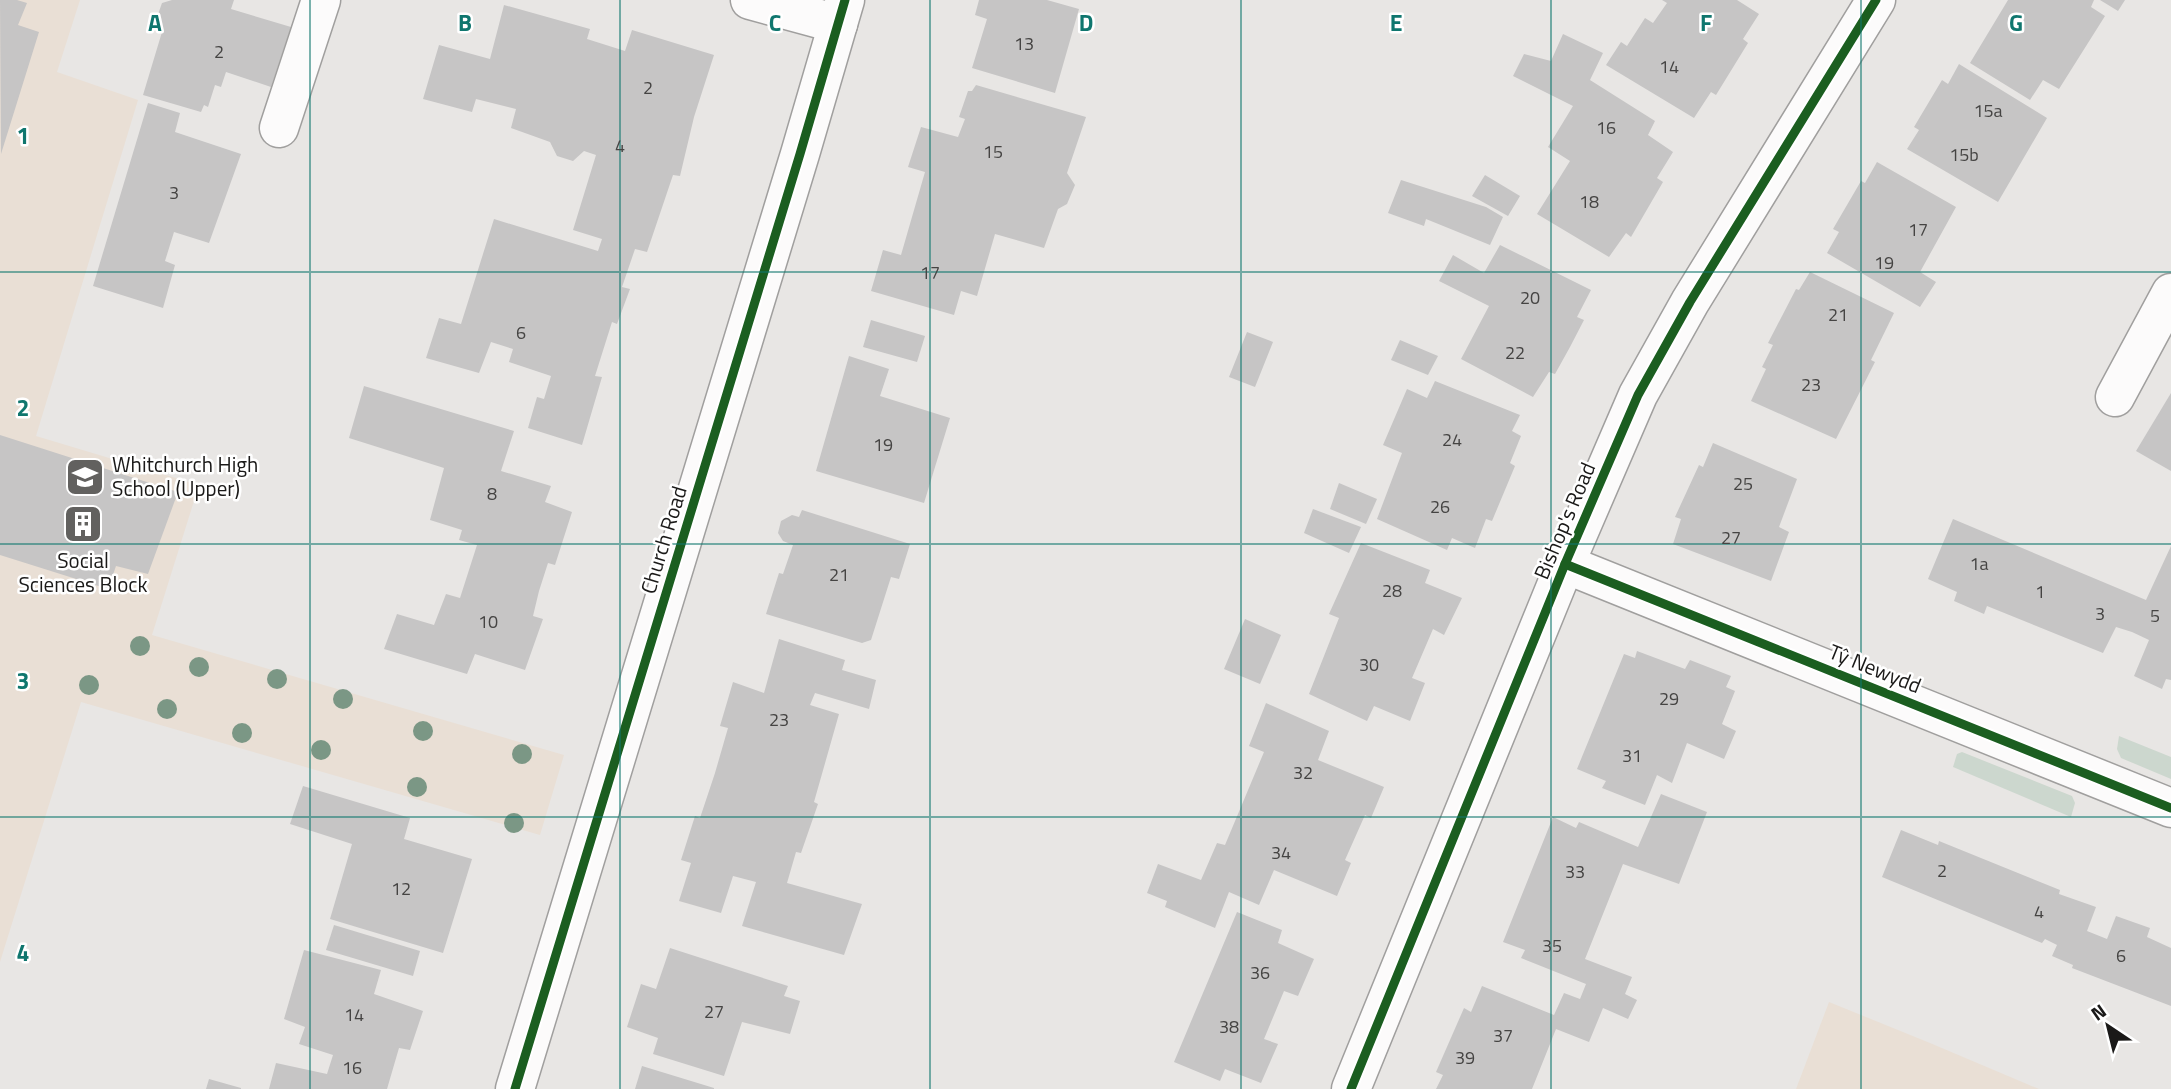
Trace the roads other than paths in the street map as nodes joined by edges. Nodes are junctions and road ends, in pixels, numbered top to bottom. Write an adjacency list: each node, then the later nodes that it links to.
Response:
1 (321, 0): 5 (street)
2 (750, 0): 4 (street)
3 (1876, 0): 8 (street, Bishop's Road)
4 (841, 12): 10 (street, Church Road)
5 (279, 128)
6 (2171, 293): 7 (street)
7 (2115, 397)
8 (1565, 564): 9 (street, Tŷ Newydd); 11 (street, Bishop's Road)
9 (2171, 808)
10 (515, 1089)
11 (1351, 1089)

